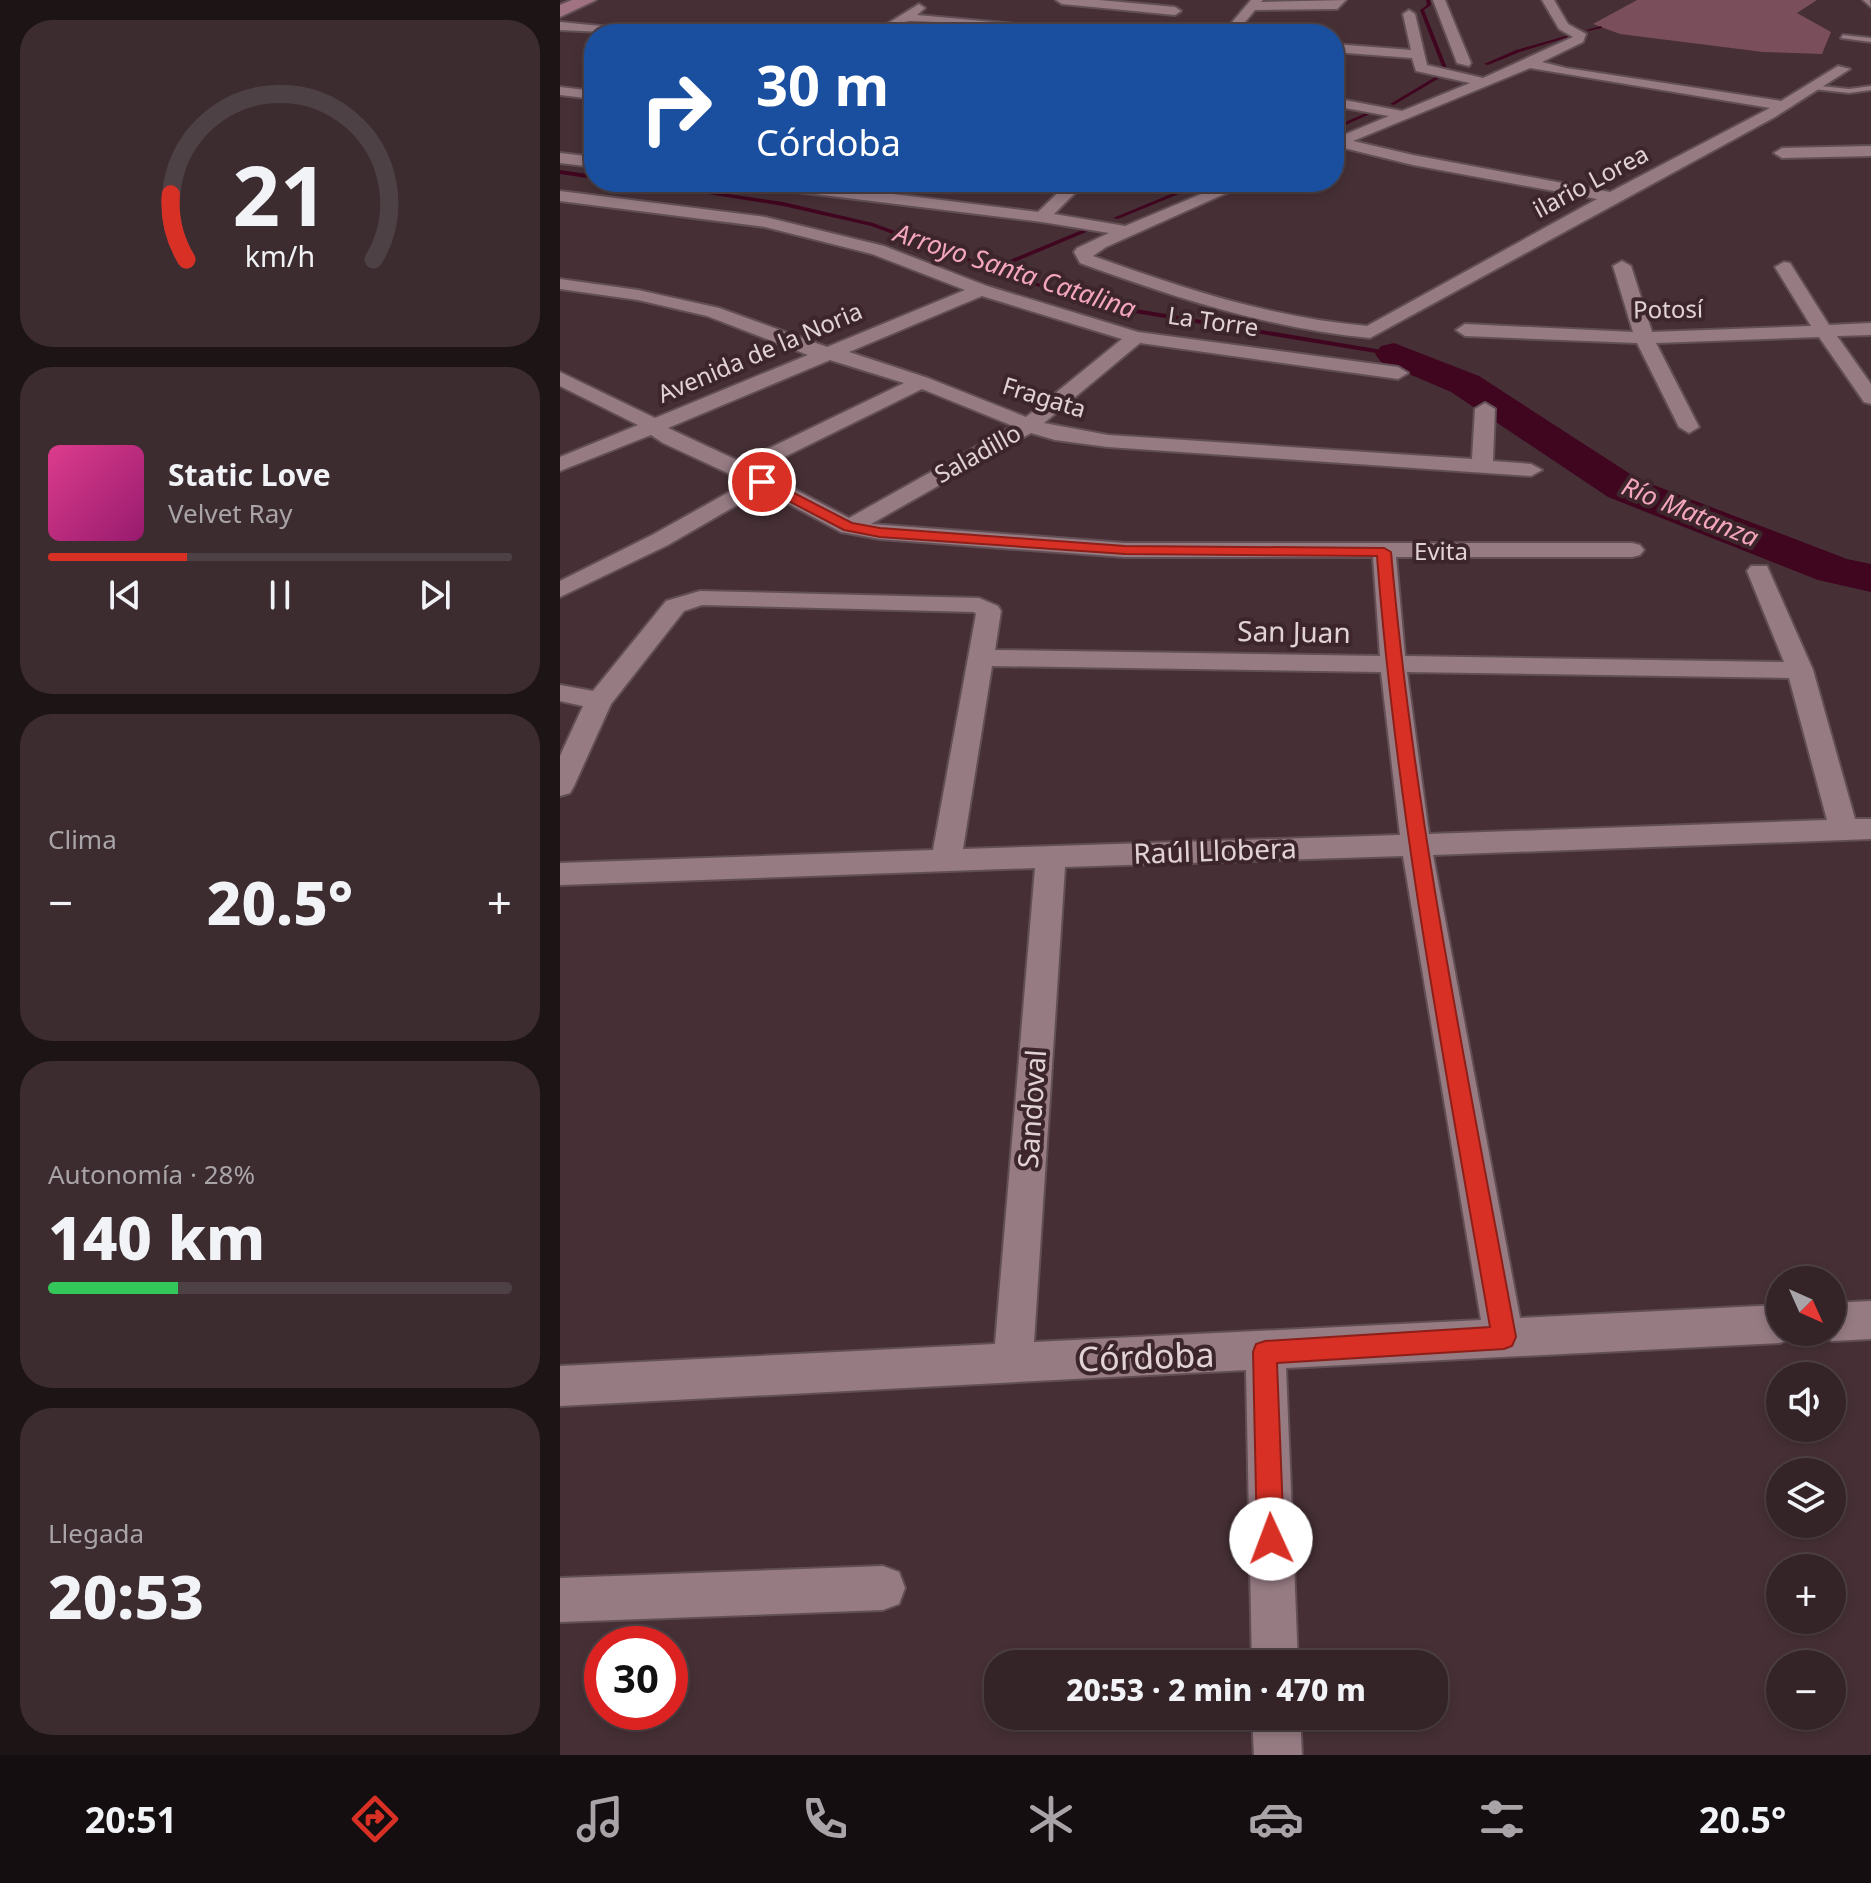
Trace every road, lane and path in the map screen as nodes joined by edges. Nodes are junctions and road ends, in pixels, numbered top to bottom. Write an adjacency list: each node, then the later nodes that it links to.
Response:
1 (587, 0): 11 (street)
2 (931, 0): 13 (street)
3 (1070, 0): 10 (street)
4 (1340, 0): 8 (street)
5 (1439, 0): 23 (street)
6 (1548, 0): 24 (street)
7 (1866, 0): 9 (lane)
8 (1255, 3): 16 (street)
9 (1871, 5)
10 (1175, 11)
11 (560, 12)
12 (1409, 14): 22 (street)
13 (904, 17): 14 (street); 15 (street)
14 (893, 24)
15 (977, 24)
16 (1237, 24)
17 (560, 26): 18 (street)
18 (584, 28)
19 (1843, 37): 20 (lane)
20 (1871, 40)
21 (1344, 49): 22 (street)
22 (1420, 55): 26 (street)
23 (1464, 63)
24 (1527, 63): 26 (street); 32 (street)
25 (1843, 69): 27 (street, ilario Lorea)
26 (1484, 82): 33 (street)
27 (1814, 87): 28 (lane); 32 (street, ilario Lorea)
28 (1871, 88)
29 (560, 91): 30 (street)
30 (584, 94)
31 (1344, 103): 33 (street)
32 (1783, 106): 43 (street, ilario Lorea)
33 (1401, 115): 34 (street)
34 (1344, 140)
35 (1344, 145): 43 (street)
36 (1871, 151): 37 (street)
37 (1782, 153)
38 (560, 158): 39 (street)
39 (584, 161)
40 (838, 192): 45 (street)
41 (1068, 192): 45 (street)
42 (1219, 192): 46 (street)
43 (1612, 197): 46 (street, ilario Lorea)
44 (563, 198): 50 (street, La Torre)
45 (1042, 217): 46 (street)
46 (1125, 231)
47 (1622, 266): 55 (street)
48 (1784, 267): 53 (street)
49 (560, 284): 56 (street, Fragata)
50 (981, 290): 54 (street, La Torre); 56 (street, Avenida de la Noria)
51 (1871, 329): 53 (street, Potosí)
52 (1465, 330): 55 (street, Potosí)
53 (1822, 330): 55 (street, Potosí); 60 (street)
54 (1136, 337): 57 (street, La Torre); 62 (street, Saladillo)
55 (1644, 338): 64 (street)
56 (827, 354): 59 (street, Fragata); 63 (street, Avenida de la Noria)
57 (1398, 373)
58 (560, 378): 63 (street, Evita)
59 (921, 382): 62 (street, Fragata); 67 (street)
60 (1871, 398)
61 (1485, 409): 66 (street)
62 (1029, 425): 66 (street, Fragata); 70 (street, Saladillo)
63 (652, 427): 65 (street, Avenida de la Noria); 67 (street, Evita)
64 (1689, 427)
65 (560, 465)
66 (1482, 467): 68 (street, Fragata)
67 (741, 470): 69 (street, Evita)
68 (1531, 470)
69 (762, 482): 70 (street, Evita); 74 (street)
70 (849, 527): 72 (street, Evita)
71 (1632, 550): 72 (street, Evita)
72 (1384, 552): 76 (street)
73 (1759, 571): 77 (street)
74 (560, 590)
75 (979, 658): 76 (street, San Juan); 79 (street); 84 (street)
76 (1393, 665): 77 (street, San Juan); 82 (street)
77 (1800, 670): 81 (street)
78 (560, 693): 79 (street)
79 (599, 701): 80 (street)
80 (560, 786)
81 (1858, 830): 82 (street, Raúl Llobera)
82 (1416, 844): 83 (street, Raúl Llobera); 89 (street)
83 (1051, 856): 84 (street, Raúl Llobera); 91 (street, Sandoval)
84 (946, 860): 85 (street, Raúl Llobera)
85 (560, 874)
86 (1871, 1320): 87 (street)
87 (1846, 1321)
88 (1766, 1325): 89 (street, Córdoba)
89 (1504, 1337): 90 (street, Córdoba)
90 (1265, 1352): 91 (street, Córdoba); 95 (street)
91 (1013, 1363): 92 (street, Córdoba)
92 (560, 1386)
93 (883, 1588): 94 (street)
94 (560, 1600)
95 (1275, 1650)
96 (1277, 1730): 97 (street)
97 (1278, 1755)

